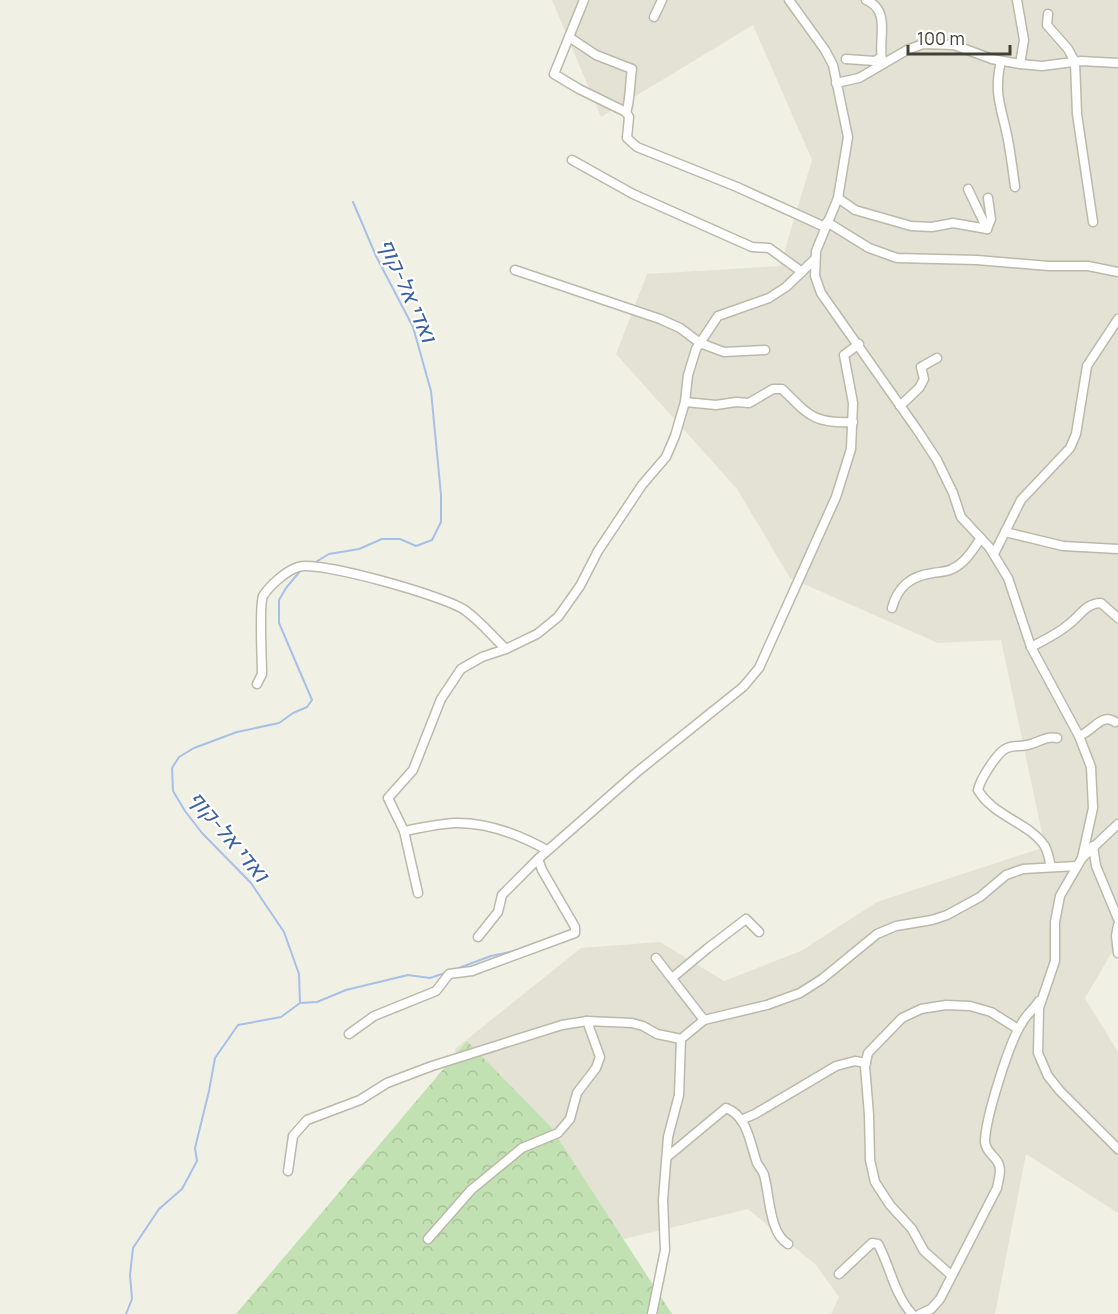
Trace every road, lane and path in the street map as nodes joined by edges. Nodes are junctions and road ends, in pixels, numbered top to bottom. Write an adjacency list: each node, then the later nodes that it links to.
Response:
1 (584, 0): 8 (street)
2 (662, 0): 7 (street)
3 (789, 0): 15 (street)
4 (866, 0): 10 (street)
5 (1017, 0): 14 (street)
6 (1048, 14): 12 (street)
7 (654, 17)
8 (569, 37): 16 (street); 16 (street)
9 (846, 59): 10 (street)
10 (882, 61): 11 (street); 15 (street)
11 (1001, 61): 14 (street); 18 (street)
12 (1075, 62): 13 (street); 14 (street); 22 (street)
13 (1118, 63)
14 (1020, 64)
15 (836, 82): 20 (street)
16 (626, 112): 23 (street)
17 (572, 160): 27 (street)
18 (1015, 188)
19 (968, 189): 24 (street)
20 (838, 198): 23 (street); 24 (street)
21 (988, 198): 24 (street)
22 (1093, 222)
23 (826, 224): 25 (street); 28 (street)
24 (987, 229)
25 (815, 259): 27 (street); 31 (street)
26 (514, 270): 30 (street)
27 (802, 272): 30 (street)
28 (1118, 272)
29 (1118, 319): 37 (street)
30 (700, 343): 32 (street); 34 (street)
31 (859, 344): 35 (street); 36 (street)
32 (765, 350)
33 (937, 358): 35 (street)
34 (685, 402): 36 (street); 44 (street)
35 (900, 406): 38 (street)
36 (853, 422): 52 (street)
37 (1005, 532): 39 (street); 40 (street)
38 (981, 538): 40 (street); 41 (street)
39 (1118, 549)
40 (994, 554): 43 (street)
41 (892, 608)
42 (1118, 618): 43 (street)
43 (1031, 647): 47 (street)
44 (506, 650): 45 (street); 50 (street)
45 (257, 684)
46 (1115, 722): 47 (street)
47 (1079, 736): 53 (street)
48 (1058, 738): 56 (street)
49 (1118, 824): 51 (street)
50 (404, 831): 52 (street); 57 (street)
51 (1093, 846): 53 (street); 58 (street)
52 (547, 850): 54 (street)
53 (1082, 858): 55 (street)
54 (538, 859): 61 (street); 69 (street)
55 (1077, 866): 56 (street); 65 (street)
56 (1051, 867): 66 (street)
57 (418, 893)
58 (1118, 919)
59 (1118, 925): 62 (street)
60 (759, 932): 64 (street)
61 (478, 938)
62 (1118, 953)
63 (656, 958): 64 (street)
64 (672, 978): 66 (street)
65 (1041, 999): 68 (street); 73 (street)
66 (704, 1020): 70 (street)
67 (587, 1021): 70 (street); 75 (street); 76 (street)
68 (1018, 1029): 71 (street); 79 (street)
69 (349, 1034)
70 (681, 1039): 74 (street)
71 (866, 1063): 72 (street); 79 (street)
72 (741, 1120): 74 (street); 77 (street)
73 (1118, 1149)
74 (667, 1157): 80 (street)
75 (288, 1171)
76 (428, 1239)
77 (788, 1244)
78 (839, 1274): 81 (street)
79 (951, 1275): 82 (street)
80 (652, 1314)
81 (912, 1314)
82 (920, 1314)

